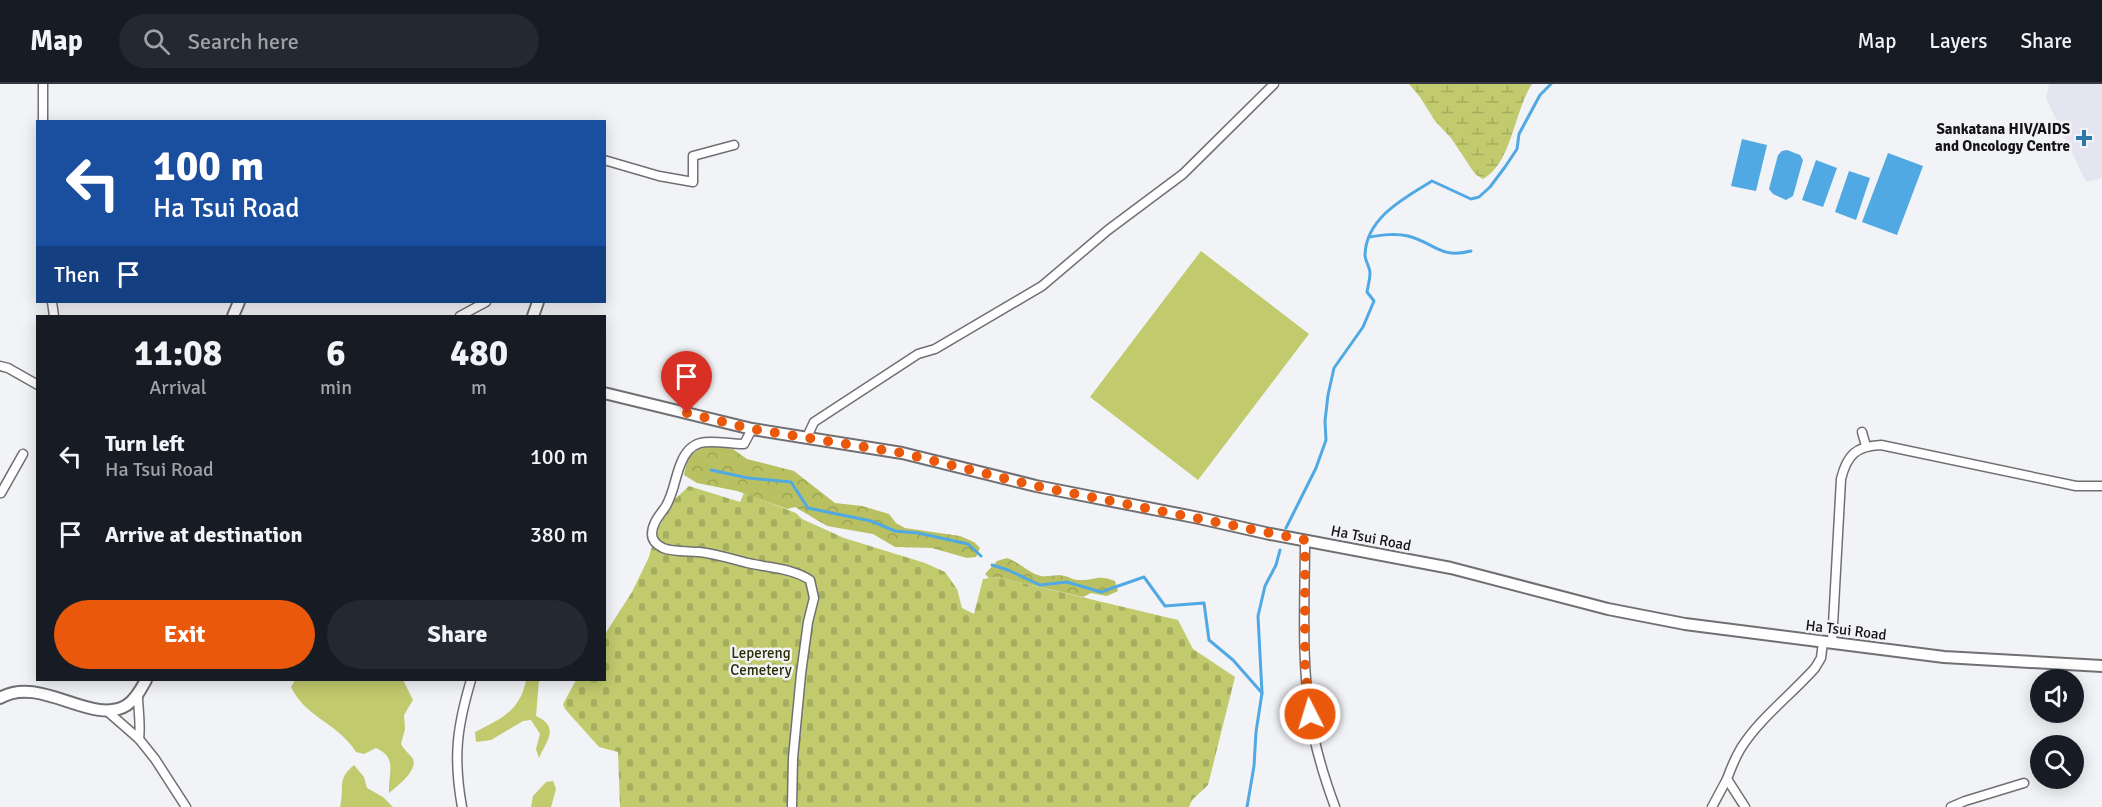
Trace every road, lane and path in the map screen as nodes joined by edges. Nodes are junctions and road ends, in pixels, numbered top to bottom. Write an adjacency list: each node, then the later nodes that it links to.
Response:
1 (43, 84): 3 (street)
2 (1274, 84): 13 (street)
3 (43, 120)
4 (734, 145): 5 (street)
5 (606, 161)
6 (484, 303): 7 (street)
7 (462, 315)
8 (0, 366): 9 (street)
9 (36, 384)
10 (606, 393): 11 (street, Ha Tsui Road)
11 (752, 429): 13 (street, Ha Tsui Road); 31 (street)
12 (1862, 432): 14 (street)
13 (807, 437): 18 (street, Ha Tsui Road)
14 (1866, 446): 16 (street); 19 (street)
15 (23, 454): 17 (street)
16 (2102, 486)
17 (0, 494)
18 (1305, 540): 19 (street, Ha Tsui Road); 32 (street)
19 (1828, 642): 20 (street, Ha Tsui Road); 27 (street)
20 (2102, 666)
21 (146, 681): 23 (street)
22 (471, 681): 30 (street)
23 (138, 695): 25 (street); 26 (street)
24 (0, 698): 25 (street)
25 (107, 711): 26 (street)
26 (139, 739): 29 (street)
27 (1728, 779): 33 (street); 34 (street)
28 (2024, 783): 35 (street)
29 (186, 807)
30 (462, 807)
31 (792, 807)
32 (1335, 807)
33 (1712, 807)
34 (1745, 807)
35 (1951, 807)

